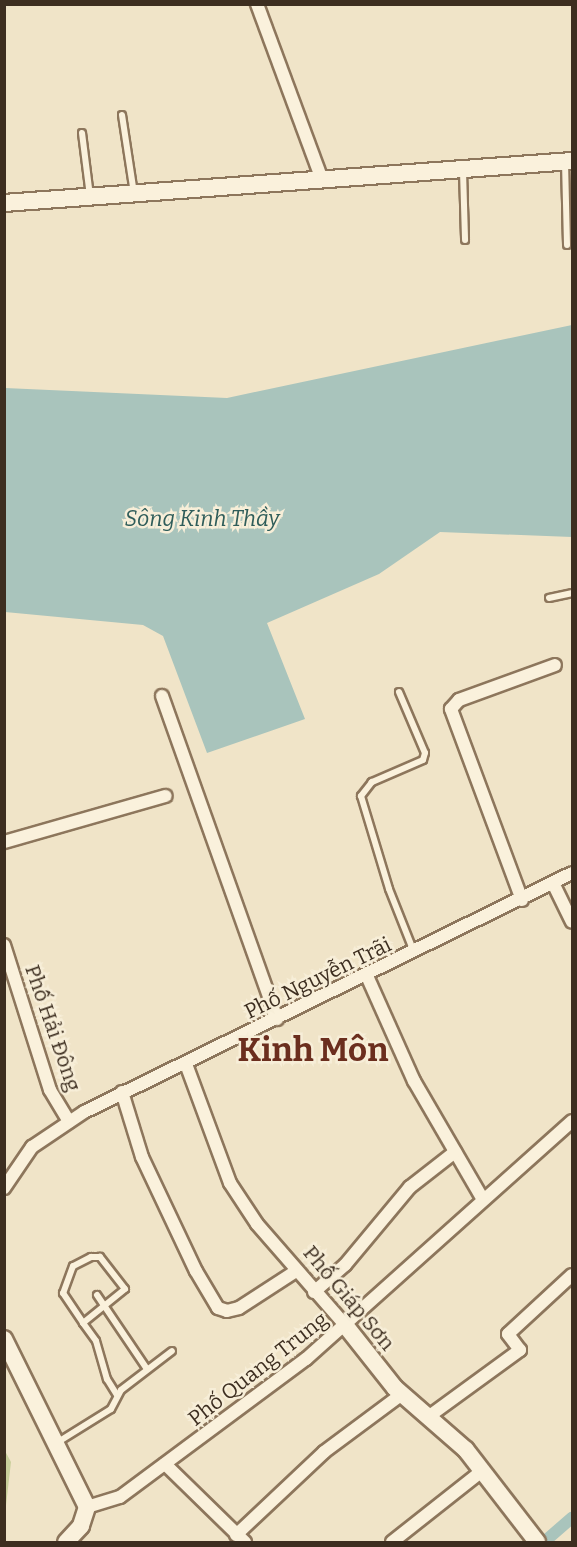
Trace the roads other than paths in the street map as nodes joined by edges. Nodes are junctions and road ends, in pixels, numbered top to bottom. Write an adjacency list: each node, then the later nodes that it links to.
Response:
1 (257, 4): 6 (street)
2 (122, 116): 7 (lane)
3 (82, 133): 8 (lane)
4 (569, 161): 5 (street); 11 (lane)
5 (463, 170): 6 (street); 10 (lane)
6 (322, 180): 7 (street)
7 (134, 194): 8 (street)
8 (90, 197): 9 (street)
9 (4, 203)
10 (465, 240)
11 (567, 245)
12 (573, 593): 13 (lane)
13 (549, 598)
14 (555, 665): 21 (street)
15 (399, 692): 24 (lane)
16 (162, 696): 27 (street)
17 (166, 796): 18 (street)
18 (4, 842)
19 (573, 873): 20 (street, Phố Nguyễn Trãi)
20 (553, 883): 21 (street, Phố Nguyễn Trãi); 22 (street)
21 (522, 900): 24 (street, Phố Nguyễn Trãi)
22 (573, 922)
23 (4, 945): 26 (street, Phố Hải Đông)
24 (414, 952): 25 (street, Phố Nguyễn Trãi)
25 (367, 976): 27 (street, Phố Nguyễn Trãi); 32 (street)
26 (10, 981): 31 (street, Phố Hải Đông)
27 (278, 1019): 28 (street, Phố Nguyễn Trãi)
28 (186, 1064): 29 (street, Phố Nguyễn Trãi); 35 (street, Phố Giáp Sơn)
29 (122, 1092): 31 (street, Phố Nguyễn Trãi); 35 (street)
30 (573, 1121): 34 (street, Phố Quang Trung)
31 (69, 1122): 33 (street, Phố Nguyễn Trãi)
32 (454, 1152): 34 (street); 37 (street)
33 (4, 1188)
34 (482, 1198): 41 (street, Phố Quang Trung)
35 (296, 1271): 37 (street, Phố Giáp Sơn)
36 (573, 1275): 47 (street)
37 (314, 1292): 41 (street, Phố Giáp Sơn)
38 (97, 1295): 39 (lane)
39 (105, 1307): 40 (lane); 40 (lane); 44 (lane)
40 (83, 1323): 46 (lane)
41 (345, 1325): 45 (street, Phố Giáp Sơn); 49 (street, Phố Quang Trung)
42 (4, 1339): 48 (street)
43 (172, 1352): 44 (lane)
44 (147, 1369): 46 (lane)
45 (402, 1394): 47 (street, Phố Giáp Sơn); 52 (street)
46 (117, 1395): 48 (lane)
47 (428, 1417): 50 (street, Phố Giáp Sơn)
48 (55, 1444): 51 (street)
49 (165, 1464): 51 (street, Phố Quang Trung); 52 (street)
50 (482, 1471): 54 (street); 55 (street, Phố Giáp Sơn)
51 (87, 1507): 53 (street)
52 (241, 1539)
53 (66, 1542)
54 (392, 1542)
55 (537, 1542)

